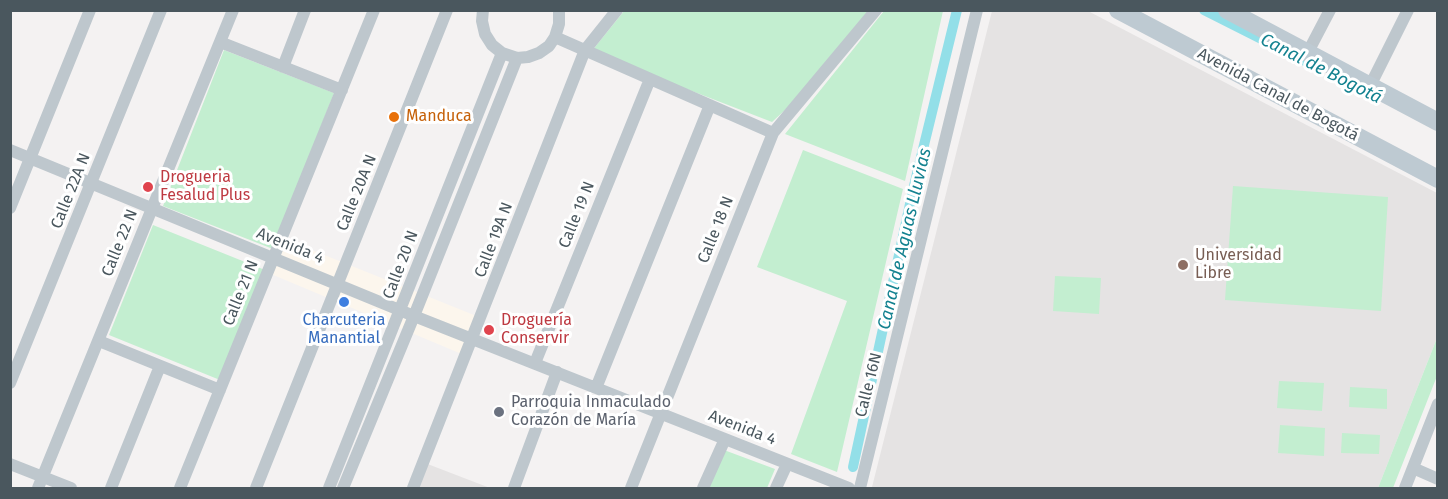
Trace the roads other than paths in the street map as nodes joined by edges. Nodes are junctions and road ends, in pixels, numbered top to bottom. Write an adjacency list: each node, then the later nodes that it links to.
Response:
1 (90, 10): 30 (street)
2 (161, 10): 32 (street, Calle 22A N)
3 (233, 10): 17 (street, Calle 22 N)
4 (305, 10): 22 (street)
5 (374, 10): 25 (street, Calle 21 N)
6 (447, 10): 36 (street, Calle 20A N)
7 (483, 10): 20 (street)
8 (558, 10): 16 (street)
9 (617, 10): 18 (street, Calle 19A N)
10 (876, 10): 28 (street, Calle 18 N)
11 (977, 10): 67 (street, Calle 16N)
12 (1118, 10): 31 (main road, Avenida Canal de Bogotá)
13 (1227, 10): 19 (main road)
14 (1330, 10): 19 (street)
15 (1408, 10): 24 (street)
16 (555, 37): 18 (street); 21 (street)
17 (220, 42): 22 (street); 34 (street, Calle 22 N)
18 (585, 50): 23 (street); 39 (street, Calle 19A N)
19 (1308, 52): 24 (main road)
20 (502, 53): 21 (street); 37 (street, Calle 20 N)
21 (517, 58): 38 (street, Calle 20 N)
22 (283, 67): 25 (street)
23 (650, 79): 26 (street); 41 (street, Calle 19 N)
24 (1370, 86): 27 (main road)
25 (342, 90): 35 (street, Calle 21 N)
26 (710, 105): 28 (street); 45 (street)
27 (1436, 117)
28 (772, 133): 48 (street, Calle 18 N)
29 (10, 150): 30 (street, Avenida 4)
30 (31, 158): 32 (street, Avenida 4); 33 (street)
31 (1437, 179)
32 (92, 183): 34 (street, Avenida 4); 44 (street, Calle 22A N)
33 (10, 208)
34 (153, 208): 35 (street, Avenida 4); 40 (street, Calle 22 N)
35 (274, 258): 36 (street, Avenida 4); 46 (street, Calle 21 N)
36 (338, 284): 37 (street, Avenida 4); 58 (street, Calle 20A N)
37 (401, 310): 38 (street, Avenida 4); 59 (street, Calle 20 N)
38 (414, 316): 39 (street, Avenida 4); 60 (street, Calle 20 N)
39 (473, 338): 41 (street, Avenida 4); 61 (street, Calle 19A N)
40 (99, 341): 42 (street); 54 (street, Calle 22 N)
41 (535, 363): 43 (street, Avenida 4)
42 (160, 366): 46 (street); 56 (street)
43 (556, 372): 45 (street, Avenida 4); 62 (street)
44 (10, 383)
45 (596, 388): 48 (street, Avenida 4)
46 (220, 390): 57 (street, Calle 21 N)
47 (1437, 404): 52 (street)
48 (659, 414): 49 (street, Avenida 4); 63 (street, Calle 18 N)
49 (724, 439): 51 (street, Avenida 4); 64 (street)
50 (10, 464): 54 (street)
51 (787, 464): 65 (street); 66 (street, Avenida 4)
52 (1413, 468): 53 (street); 68 (street)
53 (1437, 479)
54 (41, 483): 55 (street)
55 (71, 489)
56 (111, 489)
57 (180, 489)
58 (256, 489)
59 (329, 489)
60 (343, 489)
61 (414, 489)
62 (514, 489)
63 (630, 489)
64 (704, 489)
65 (776, 489)
66 (849, 489)
67 (860, 489)
68 (1405, 489)

